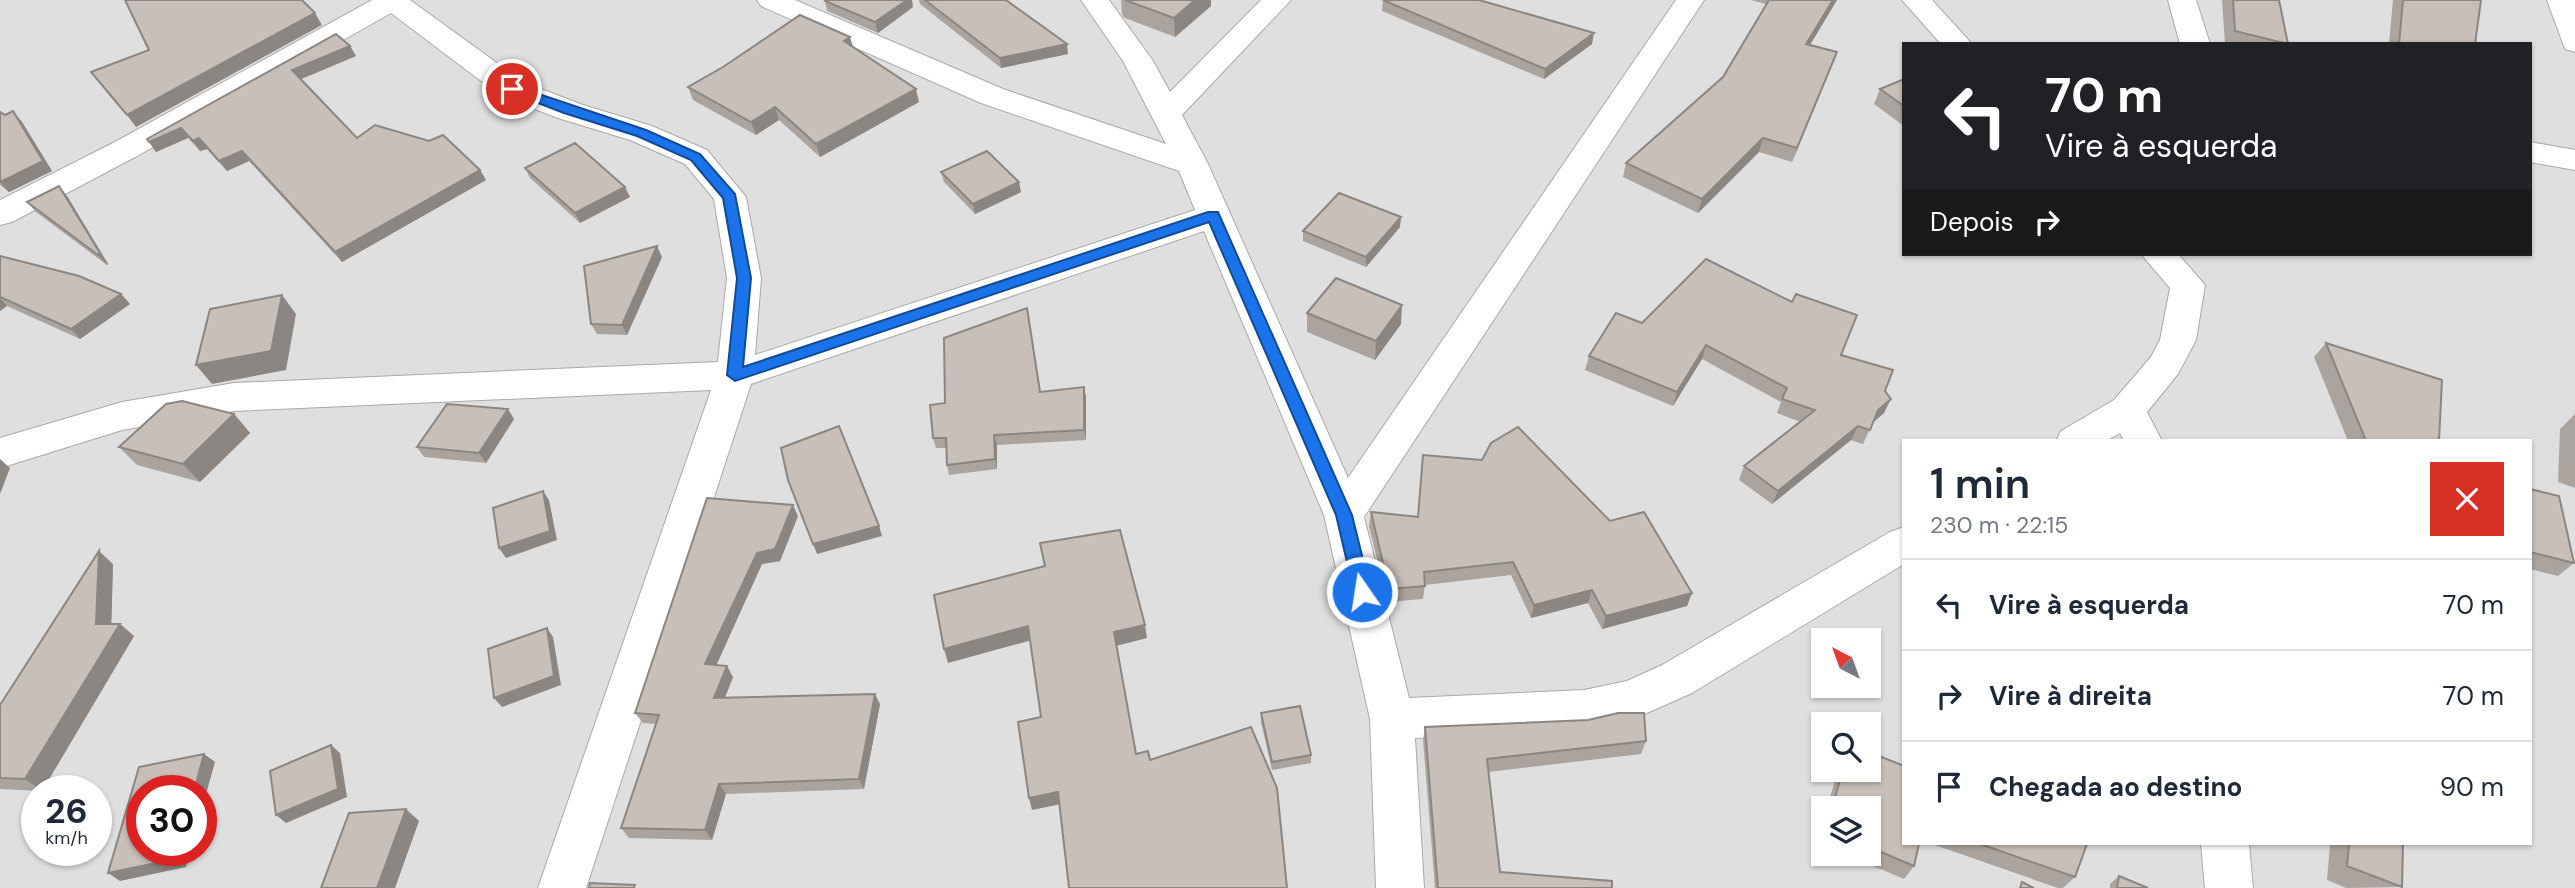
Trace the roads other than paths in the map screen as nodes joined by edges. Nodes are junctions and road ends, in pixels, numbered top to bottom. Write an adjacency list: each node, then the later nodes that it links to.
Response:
1 (393, 0): 16 (street); 20 (street)
2 (772, 0): 15 (street)
3 (1095, 0): 12 (street)
4 (1278, 0): 12 (street)
5 (1690, 0): 24 (street)
6 (1916, 0): 9 (street)
7 (2182, 0): 10 (street)
8 (2561, 0): 11 (street)
9 (1956, 42)
10 (2194, 42)
11 (2575, 43)
12 (1166, 114): 15 (street)
13 (2532, 152): 14 (street)
14 (2572, 155)
15 (1192, 164): 17 (street)
16 (0, 214)
17 (1213, 216): 20 (street); 24 (street)
18 (2162, 256): 19 (street)
19 (2190, 269): 21 (street)
20 (735, 375): 23 (street); 28 (street)
21 (2135, 426): 22 (street)
22 (2083, 439)
23 (0, 453)
24 (1344, 515): 26 (street)
25 (1902, 545): 26 (street)
26 (1392, 719): 29 (street)
27 (2224, 845): 30 (street)
28 (562, 888)
29 (1400, 888)
30 (2229, 888)

